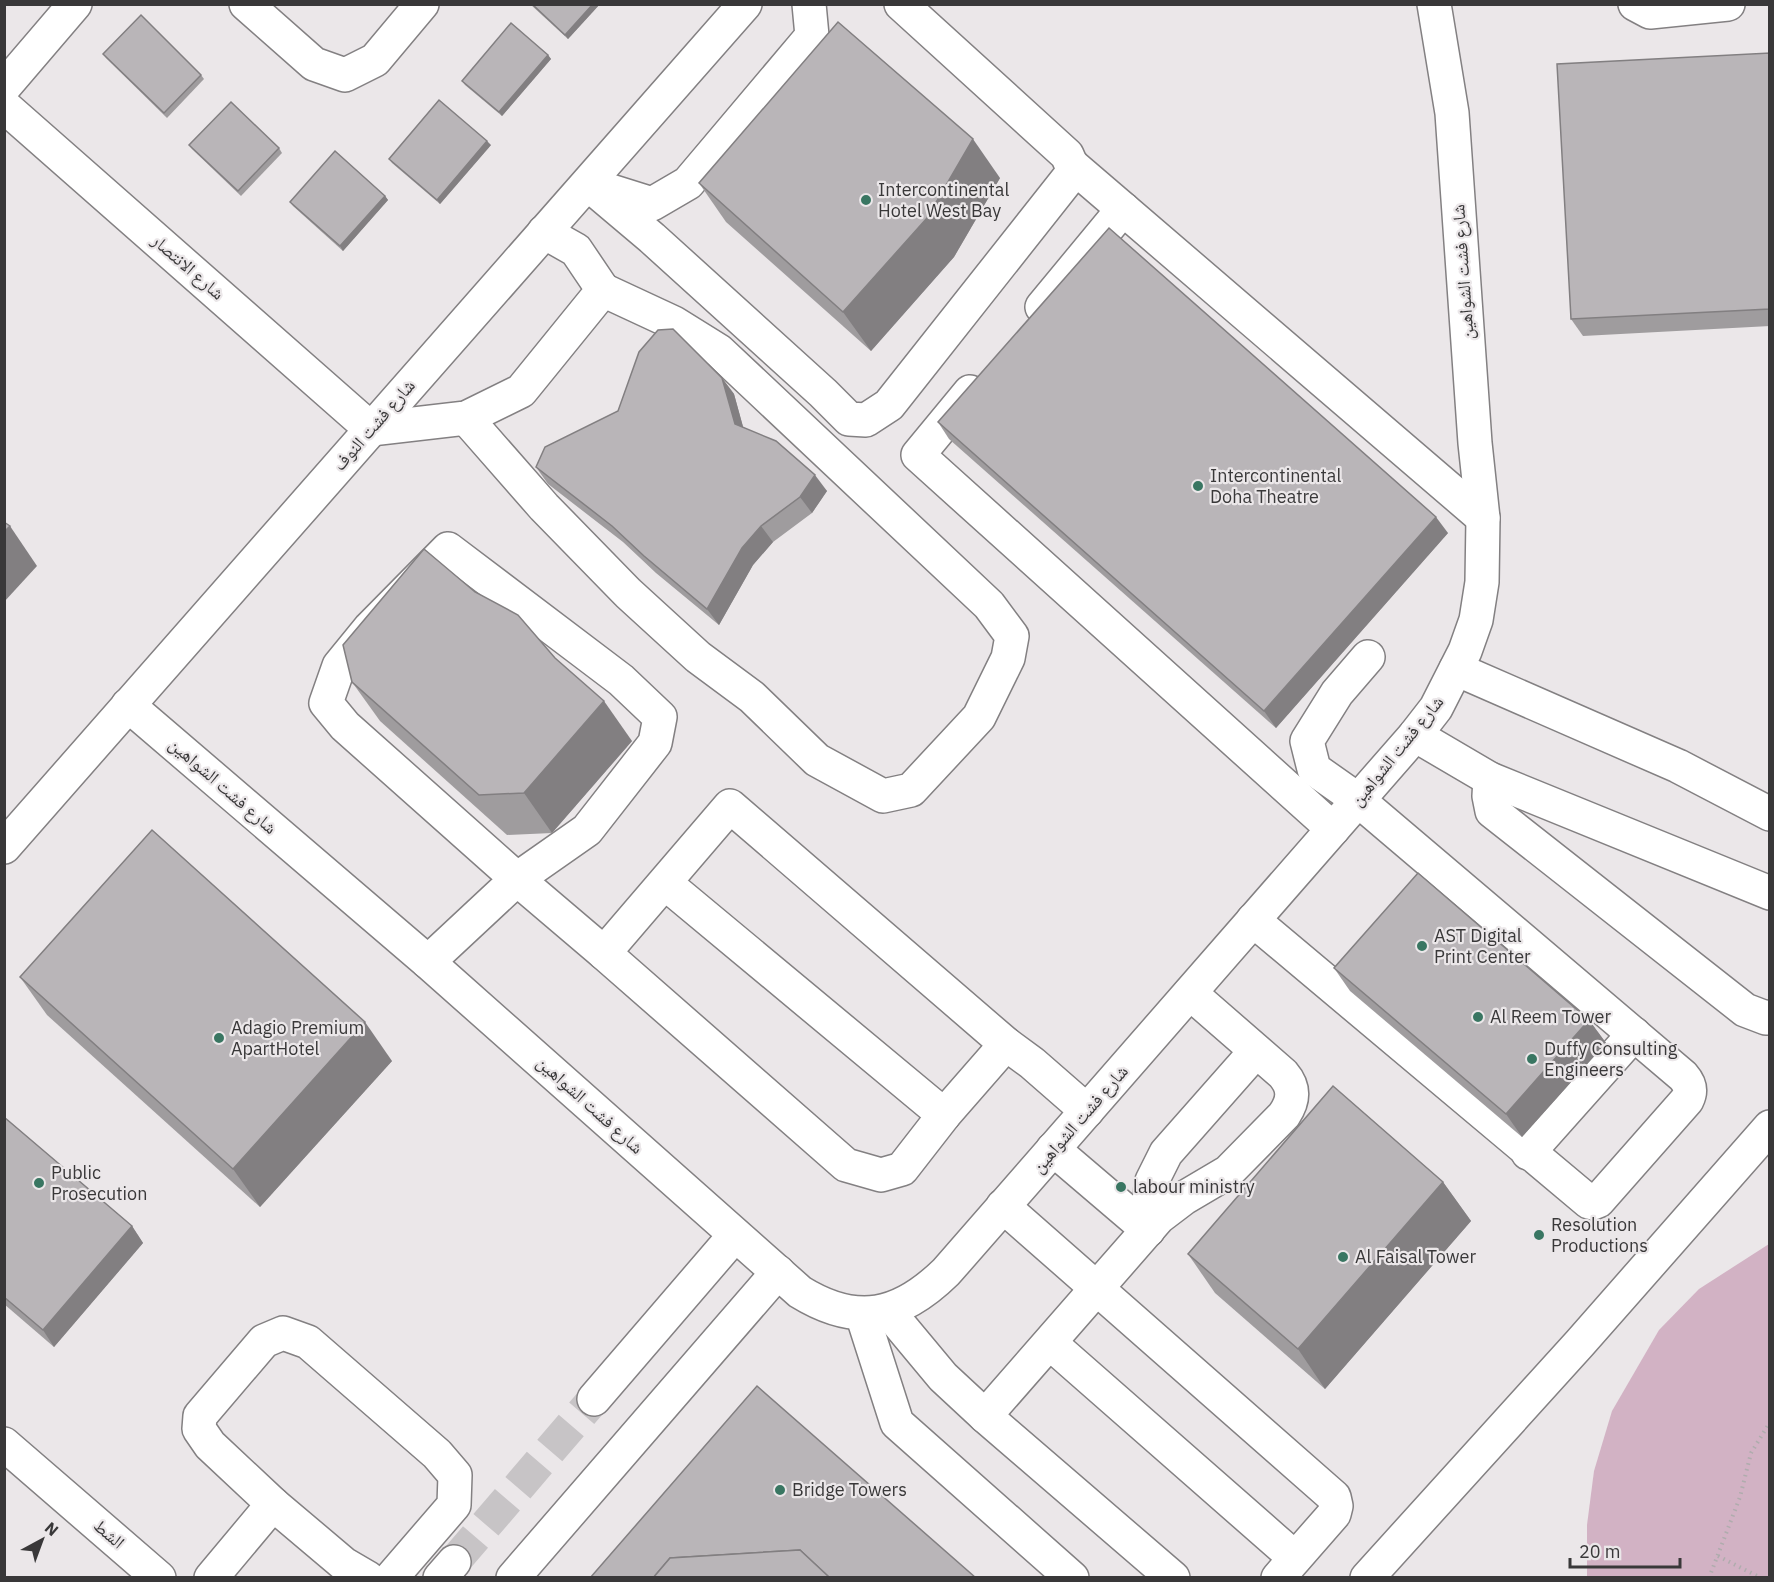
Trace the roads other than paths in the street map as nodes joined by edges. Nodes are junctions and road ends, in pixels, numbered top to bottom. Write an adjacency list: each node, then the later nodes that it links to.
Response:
1 (75, 4): 10 (street)
2 (246, 4): 3 (street)
3 (422, 4)
4 (745, 4): 13 (street, شارع فشت النوف)
5 (809, 4): 13 (street)
6 (901, 4): 12 (street)
7 (1434, 4): 21 (street, شارع فشت الشواهين)
8 (1635, 4): 9 (street)
9 (1728, 4)
10 (4, 87)
11 (4, 106): 20 (street, شارع الانتصار)
12 (1074, 166): 13 (street); 14 (street)
13 (588, 183): 15 (street, شارع فشت النوف)
14 (1123, 209): 17 (street); 21 (street)
15 (544, 232): 16 (street); 20 (street, شارع فشت النوف)
16 (603, 290): 19 (street); 19 (street)
17 (1024, 328)
18 (986, 373): 29 (street)
19 (466, 418): 20 (street)
20 (371, 429): 24 (street, شارع فشت النوف)
21 (1483, 518): 23 (street, شارع فشت الشواهين)
22 (1368, 657): 27 (street)
23 (1456, 669): 25 (street, شارع فشت الشواهين); 28 (street)
24 (128, 705): 30 (street, شارع فشت النوف); 36 (street, شارع فشت الشواهين)
25 (1415, 735): 26 (street); 27 (street, شارع فشت الشواهين)
26 (1490, 779): 33 (street); 38 (street)
27 (1358, 801): 29 (street, شارع فشت الشواهين); 39 (street)
28 (1770, 814)
29 (1333, 829): 34 (street, شارع فشت الشواهين)
30 (4, 847)
31 (517, 879): 31 (street); 35 (street); 36 (street)
32 (665, 883): 35 (street); 40 (street); 43 (street)
33 (1770, 893)
34 (1253, 920): 37 (street, شارع فشت الشواهين); 46 (street)
35 (604, 953): 43 (street)
36 (428, 962): 49 (street, شارع فشت الشواهين)
37 (1190, 993): 41 (street); 42 (street, شارع فشت الشواهين)
38 (1770, 1017)
39 (1634, 1034): 46 (street); 46 (street)
40 (1006, 1044): 42 (street); 43 (street)
41 (1256, 1051): 48 (street); 48 (street)
42 (1087, 1111): 45 (street, شارع فشت الشواهين)
43 (944, 1115)
44 (1770, 1127): 66 (street)
45 (1053, 1149): 47 (street, شارع فشت الشواهين); 48 (street)
46 (1528, 1153)
47 (1003, 1206): 51 (street); 52 (street, شارع فشت الشواهين)
48 (1148, 1230): 51 (street)
49 (741, 1239): 50 (street, شارع فشت الشواهين); 54 (street)
50 (778, 1272): 52 (street, شارع فشت الشواهين); 63 (street)
51 (1097, 1288): 53 (street); 58 (street)
52 (875, 1312): 55 (street); 64 (street)
53 (1050, 1343): 55 (street); 58 (street)
54 (600, 1403)
55 (985, 1416): 65 (street)
56 (4, 1444): 59 (street, الشط)
57 (273, 1504): 60 (street); 61 (street); 62 (street)
58 (1286, 1568)
59 (159, 1578)
60 (211, 1578)
61 (368, 1578)
62 (391, 1578)
63 (513, 1578)
64 (1072, 1578)
65 (1173, 1578)
66 (1367, 1578)

